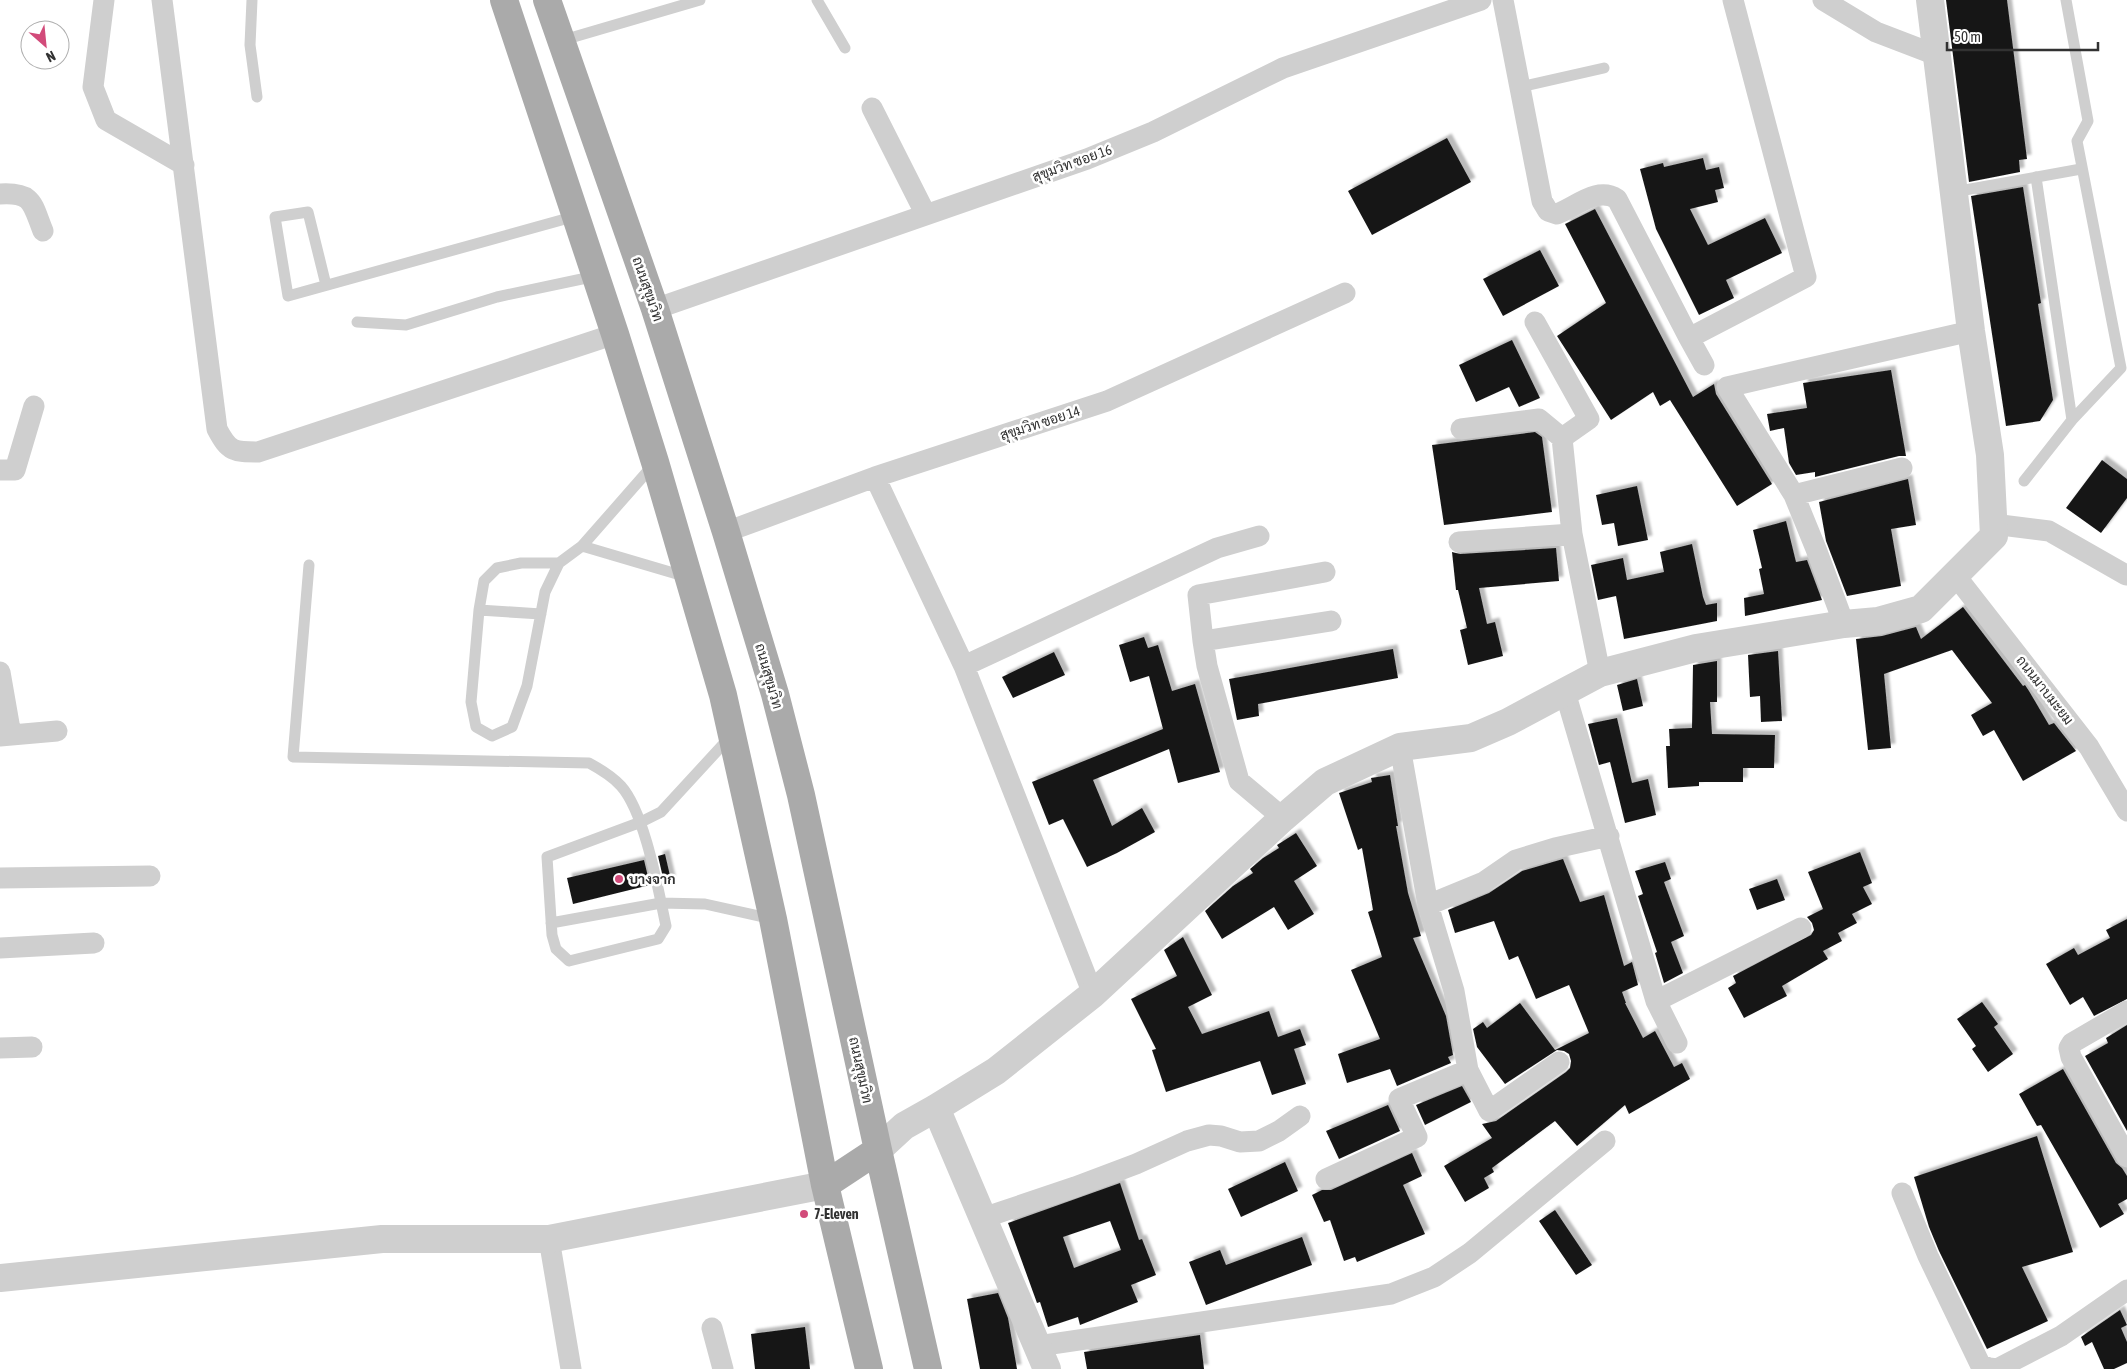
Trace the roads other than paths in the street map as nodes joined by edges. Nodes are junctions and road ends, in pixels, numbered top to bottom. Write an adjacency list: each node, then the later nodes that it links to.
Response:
1 (104, 0): 21 (street)
2 (162, 0): 21 (street)
3 (252, 0): 19 (lane)
4 (504, 0): 27 (main road)
5 (547, 0): 14 (main road, ถนนสุขุมวิท)
6 (700, 0): 14 (lane)
7 (817, 0): 15 (lane)
8 (1481, 0): 26 (street, สุขุมวิท ซอย 16)
9 (1503, 0): 18 (street)
10 (1733, 0): 37 (street)
11 (1823, 0): 16 (street)
12 (1930, 0): 16 (street)
13 (2066, 0): 22 (lane)
14 (560, 41): 32 (main road, ถนนสุขุมวิท)
15 (845, 48)
16 (1936, 55): 24 (street)
17 (1604, 68): 18 (lane)
18 (1520, 87): 37 (street)
19 (257, 97)
20 (872, 108): 26 (street)
21 (184, 165): 36 (street)
22 (2081, 169): 23 (lane); 39 (lane)
23 (2036, 177): 24 (lane); 41 (lane)
24 (1954, 192): 35 (street)
25 (0, 194): 28 (street)
26 (926, 214): 32 (street, สุขุมวิท ซอย 16)
27 (576, 216): 29 (main road); 30 (lane)
28 (43, 231)
29 (596, 276): 33 (lane); 36 (main road)
30 (326, 285): 30 (lane)
31 (1345, 293): 47 (street, สุขุมวิท ซอย 14)
32 (655, 309): 51 (main road, ถนนสุขุมวิท)
33 (357, 322)
34 (1535, 322): 43 (street)
35 (1971, 331): 49 (street); 50 (street)
36 (615, 334): 44 (main road)
37 (1689, 338): 38 (street)
38 (1704, 365)
39 (2124, 372): 41 (lane)
40 (34, 406): 46 (street)
41 (2072, 420): 48 (lane)
42 (1461, 429): 43 (street)
43 (1562, 438): 52 (street)
44 (655, 462): 55 (lane); 61 (main road)
45 (1902, 468): 49 (street)
46 (0, 470)
47 (875, 476): 51 (street, สุขุมวิท ซอย 14); 67 (street)
48 (2024, 481)
49 (1794, 496): 65 (street)
50 (1993, 524): 59 (street); 60 (street)
51 (726, 532): 99 (main road, ถนนสุขุมวิท)
52 (1572, 534): 54 (street); 69 (street)
53 (1259, 536): 67 (street)
54 (1460, 542)
55 (582, 546): 56 (lane); 61 (lane)
56 (560, 563): 62 (lane); 63 (lane)
57 (309, 565): 77 (lane)
58 (1325, 572): 66 (street)
59 (2127, 574)
60 (1955, 575): 65 (street); 75 (street, ถนนมาบมะยม)
61 (689, 577): 72 (main road)
62 (479, 610): 63 (lane); 63 (lane)
63 (541, 614)
64 (1330, 621): 66 (street)
65 (1844, 624): 69 (street)
66 (1203, 641): 76 (street)
67 (964, 666): 88 (street)
68 (0, 672): 73 (street)
69 (1600, 673): 70 (street)
70 (1565, 692): 74 (street); 78 (street)
71 (57, 731): 73 (street)
72 (733, 734): 77 (lane); 83 (main road)
73 (6, 736)
74 (1400, 747): 76 (street); 82 (street)
75 (2127, 811)
76 (1283, 818): 88 (street)
77 (641, 822): 81 (lane); 84 (lane)
78 (1609, 836): 82 (street); 89 (street)
79 (150, 876): 80 (street)
80 (0, 878)
81 (661, 903): 83 (lane); 84 (lane); 84 (lane)
82 (1428, 905): 95 (street)
83 (773, 920): 102 (main road)
84 (551, 923)
85 (1801, 928): 89 (street)
86 (94, 943): 87 (street)
87 (0, 948)
88 (1093, 994): 96 (street)
89 (1656, 1001): 91 (street)
90 (2127, 1011): 100 (street)
91 (1677, 1043)
92 (32, 1047): 93 (street)
93 (0, 1048)
94 (1559, 1062): 95 (street)
95 (1468, 1070): 101 (street)
96 (936, 1108): 99 (street); 104 (street)
97 (1300, 1116): 104 (street)
98 (1605, 1141): 109 (street)
99 (878, 1150): 102 (main road); 114 (main road, ถนนสุขุมวิท)
100 (2127, 1157)
101 (1326, 1179)
102 (825, 1184): 105 (street); 113 (main road)
103 (1902, 1193): 110 (street)
104 (983, 1218): 109 (street)
105 (550, 1239): 106 (street); 111 (street)
106 (0, 1278)
107 (2127, 1290): 110 (street)
108 (712, 1328): 112 (street)
109 (1043, 1357)
110 (1975, 1367)
111 (571, 1369)
112 (723, 1369)
113 (869, 1369)
114 (928, 1369)

